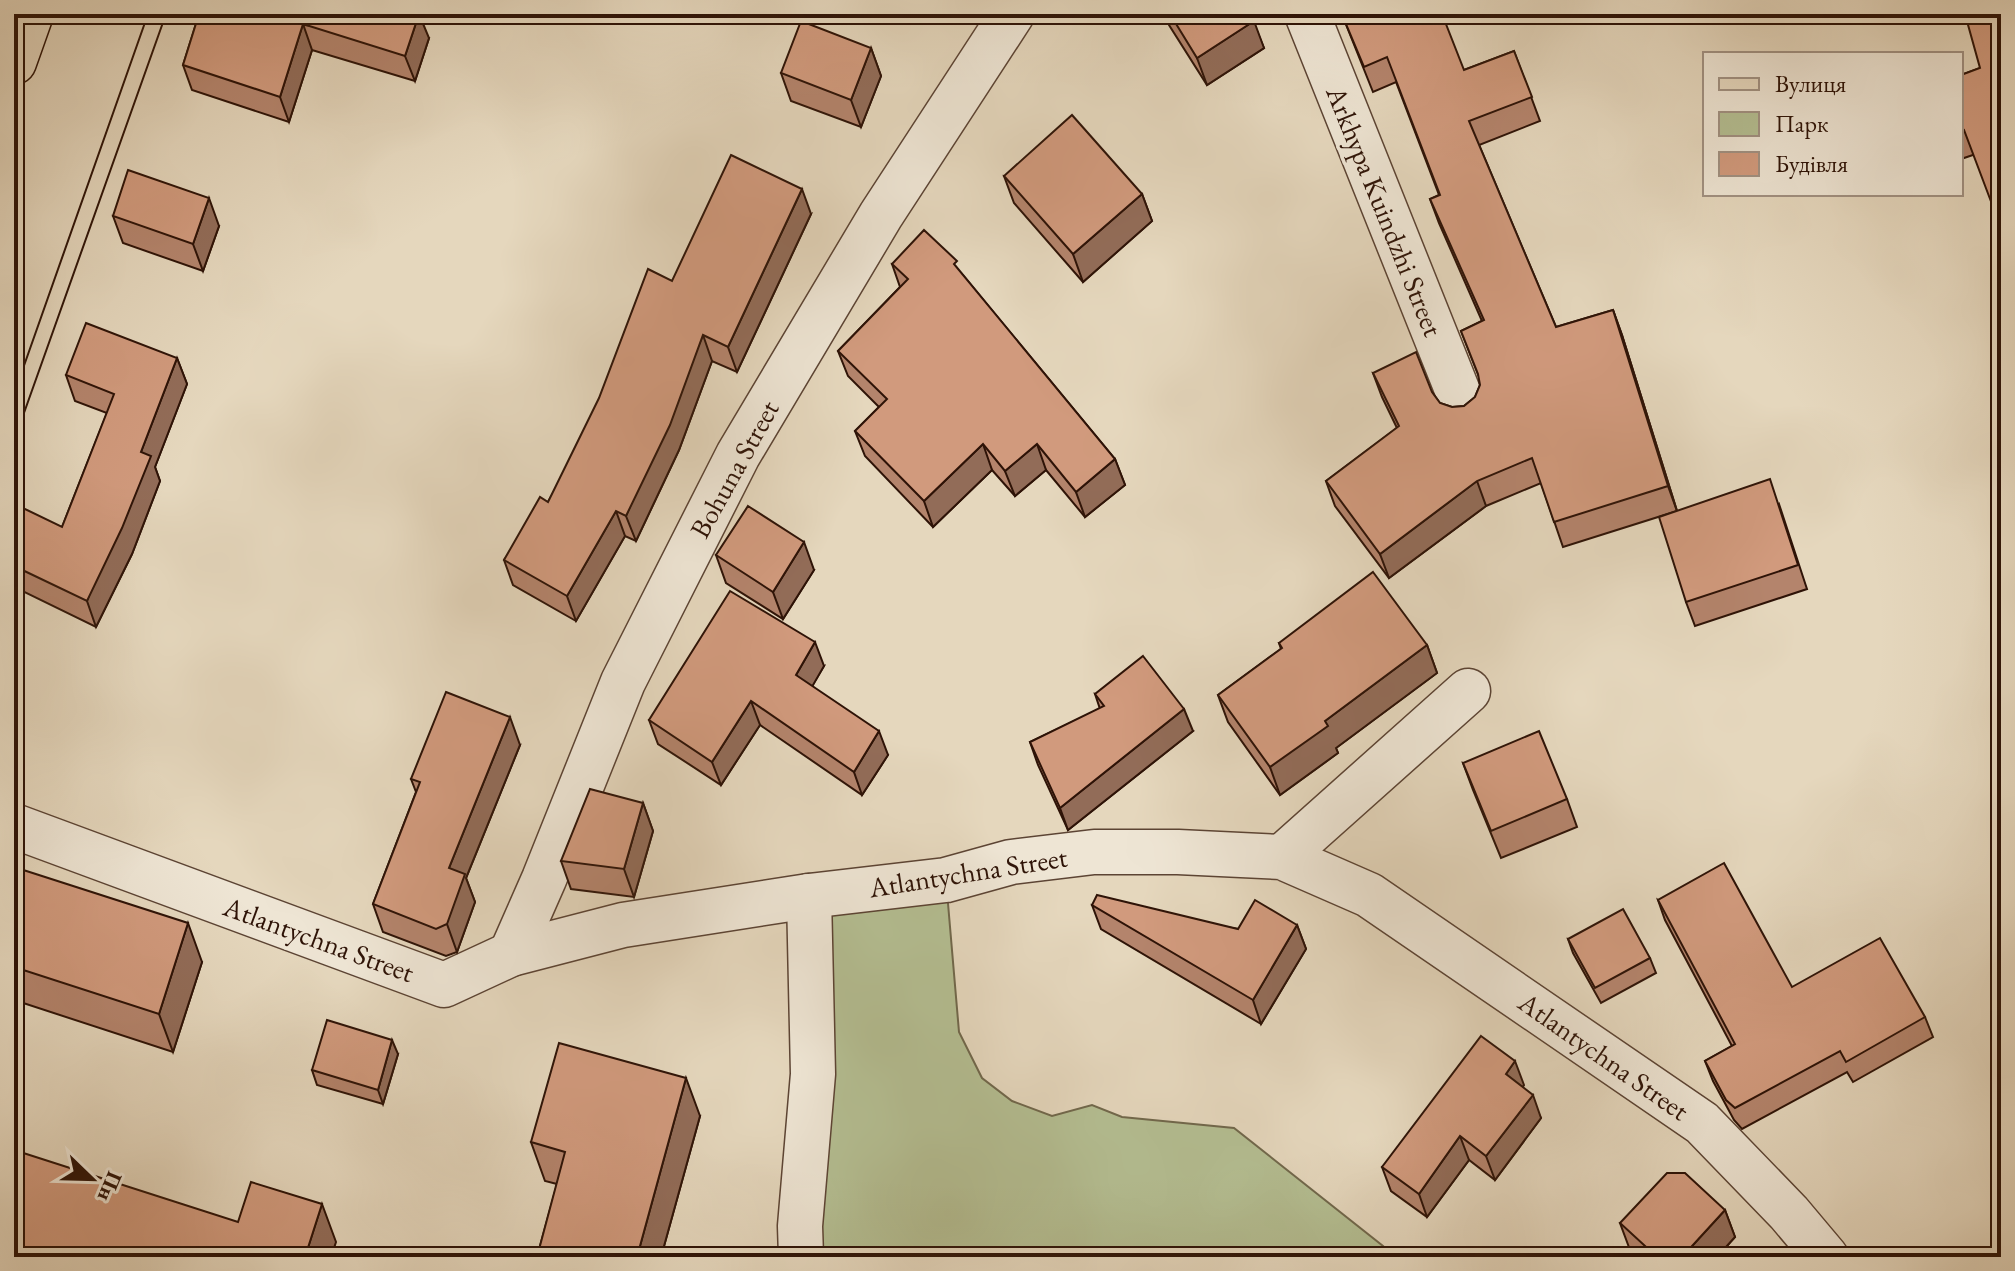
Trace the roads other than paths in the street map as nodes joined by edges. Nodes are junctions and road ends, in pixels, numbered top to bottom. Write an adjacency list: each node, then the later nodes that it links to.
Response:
1 (31, 14): 4 (main road)
2 (1012, 14): 10 (street, Bohuna Street)
3 (1307, 14): 5 (street, Arkhypa Kuindzhi Street)
4 (14, 62)
5 (1464, 407)
6 (1468, 691): 8 (street)
7 (14, 826): 10 (street, Atlantychna Street)
8 (1282, 857): 9 (street, Atlantychna Street); 12 (street, Atlantychna Street)
9 (809, 896): 10 (street, Atlantychna Street); 11 (street)
10 (511, 954)
11 (801, 1257)
12 (1826, 1257)

